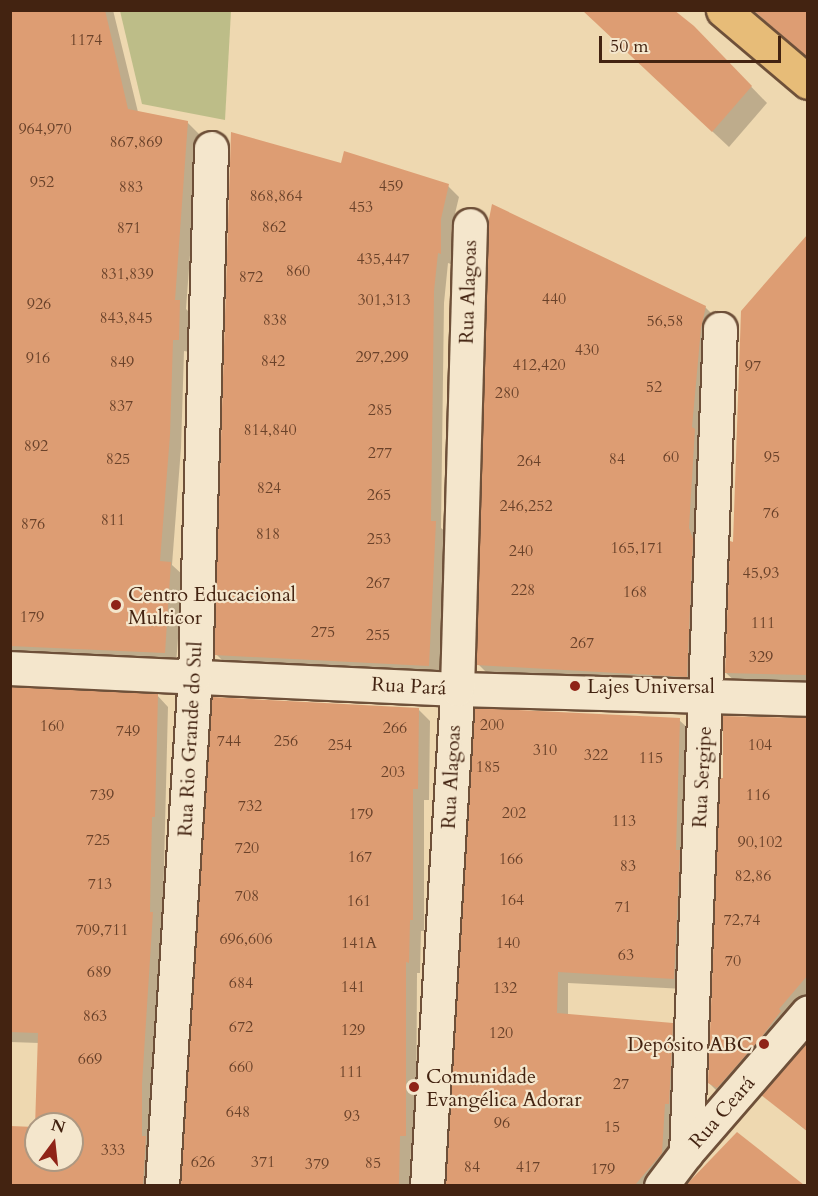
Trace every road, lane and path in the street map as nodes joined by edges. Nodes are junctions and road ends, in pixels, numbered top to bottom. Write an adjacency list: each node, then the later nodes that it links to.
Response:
1 (723, 10): 2 (main road)
2 (807, 82)
3 (211, 148): 7 (street, Rua Rio Grande do Sul)
4 (470, 225): 8 (street, Rua Alagoas)
5 (720, 329): 9 (street, Rua Sergipe)
6 (10, 668): 7 (street, Rua Pará)
7 (195, 675): 8 (street, Rua Pará); 13 (street, Rua Rio Grande do Sul)
8 (457, 688): 9 (street, Rua Pará); 14 (street, Rua Alagoas)
9 (705, 698): 10 (street, Rua Pará); 12 (street, Rua Sergipe)
10 (807, 699)
11 (807, 1012): 12 (street, Rua Ceará)
12 (686, 1153): 15 (street, Rua Ceará)
13 (162, 1185)
14 (427, 1185)
15 (661, 1185)

